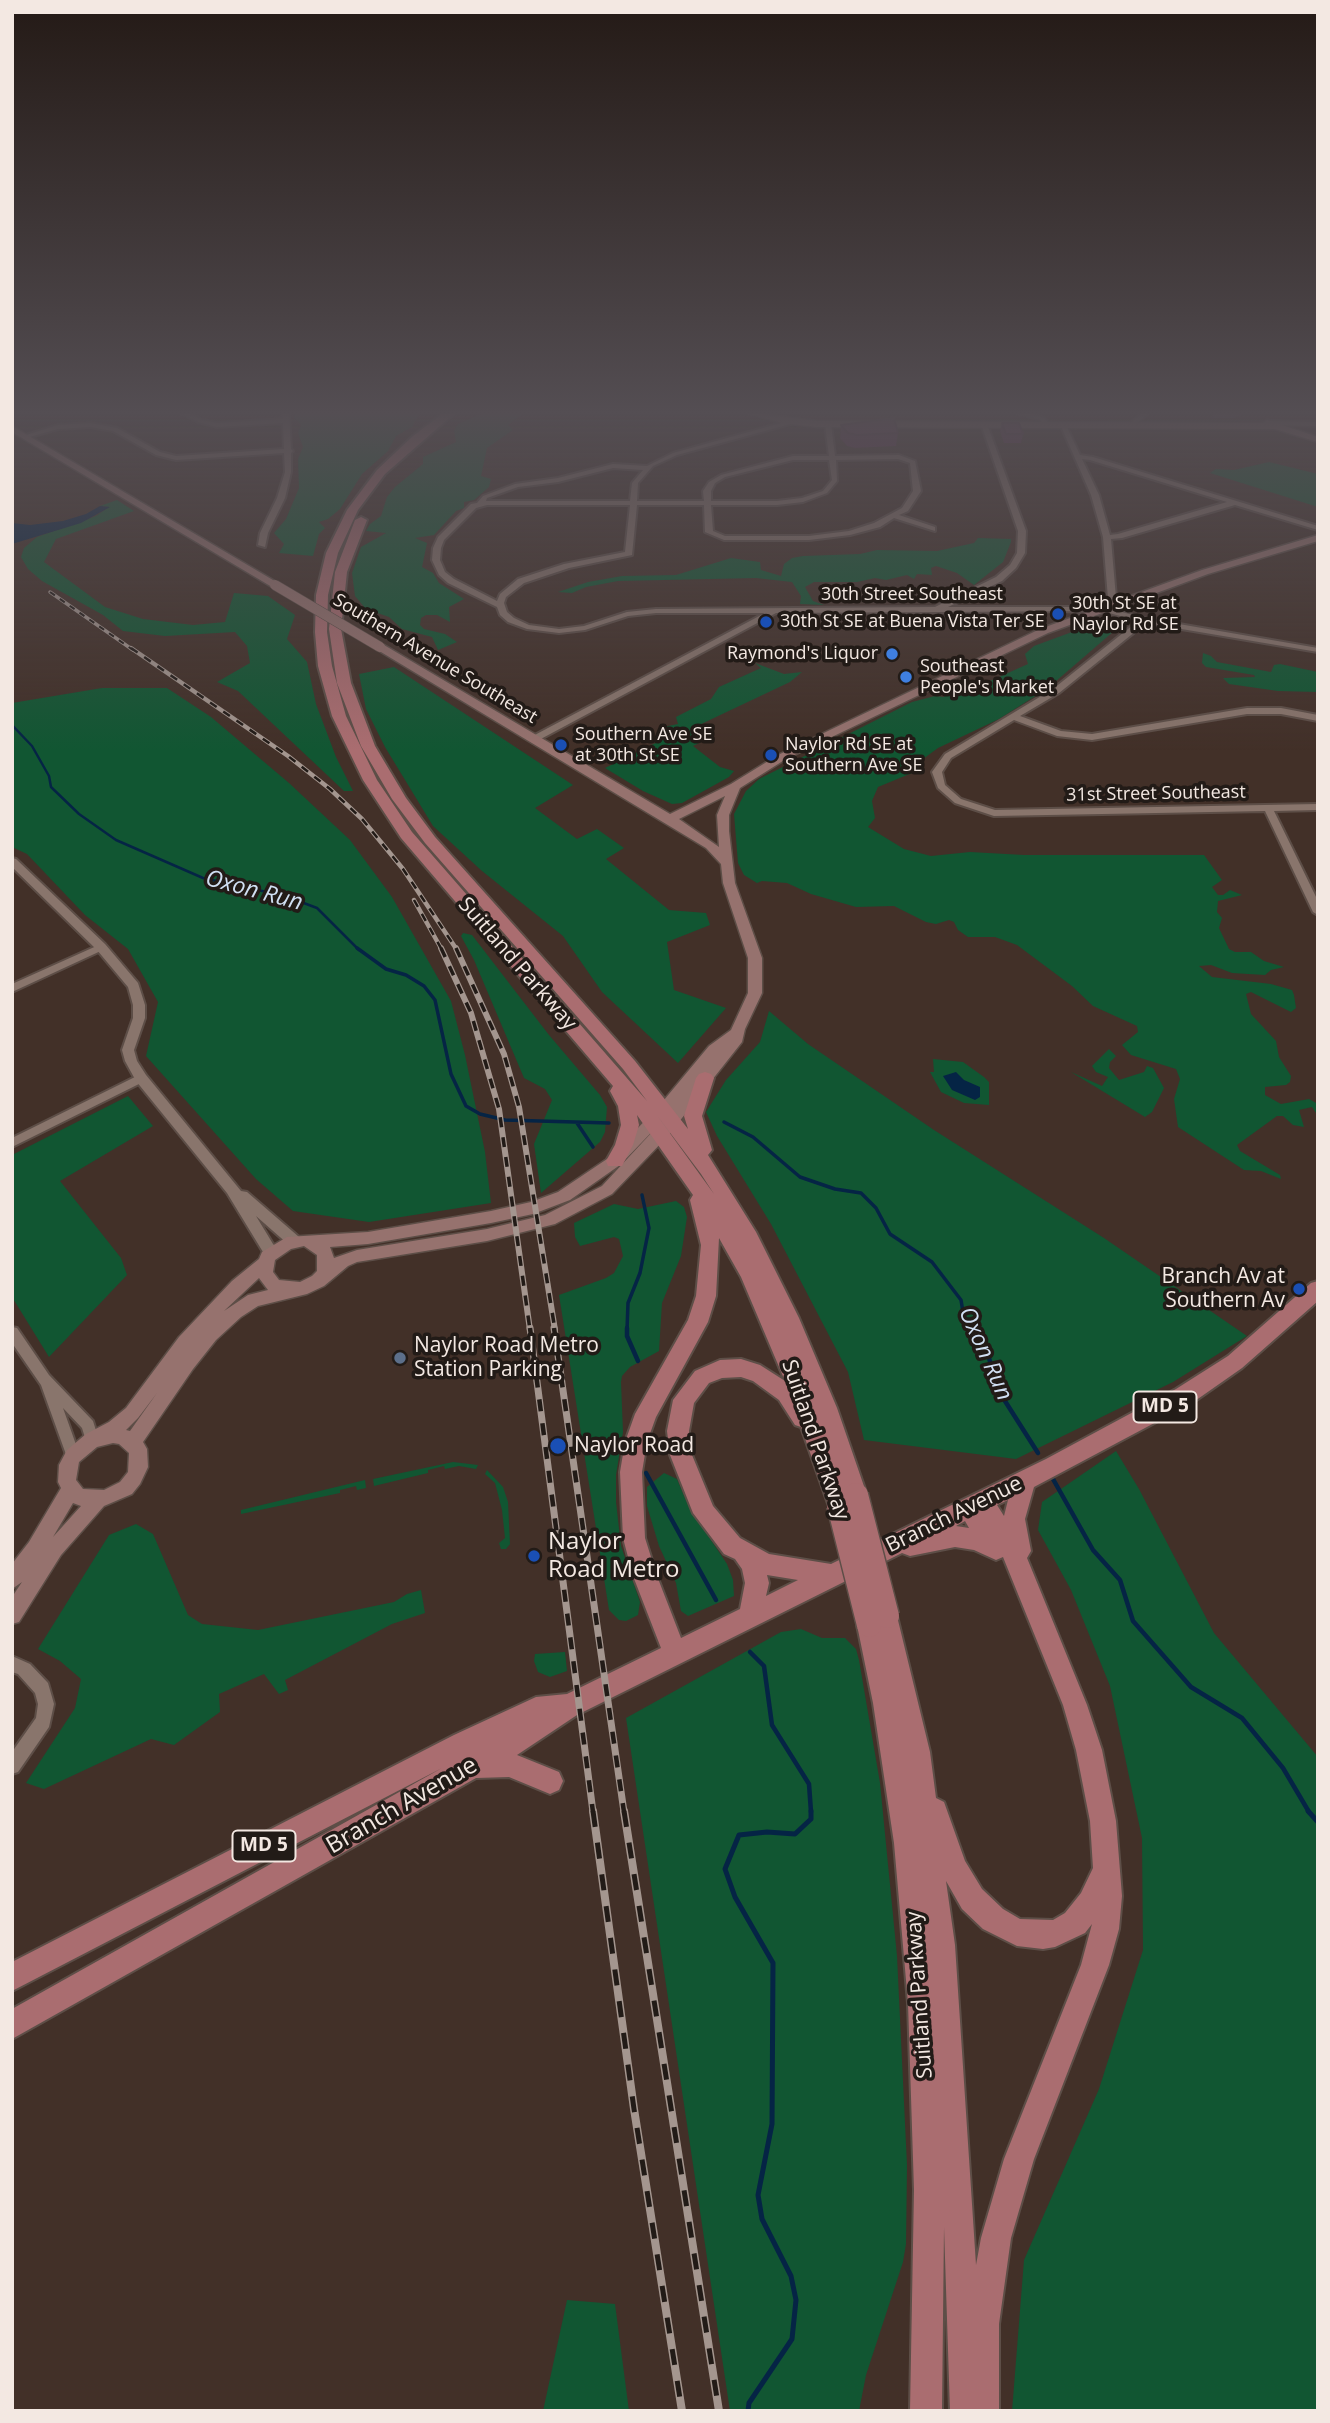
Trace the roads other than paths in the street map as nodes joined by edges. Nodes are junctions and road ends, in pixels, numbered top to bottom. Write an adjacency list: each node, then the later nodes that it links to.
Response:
1 (175, 525): 26 (main road, Southern Avenue Southeast, bridge)
2 (268, 525): 16 (street)
3 (345, 525): 21 (highway)
4 (360, 525): 21 (highway)
5 (456, 525): 17 (street)
6 (632, 525): 17 (street)
7 (709, 525): 8 (street)
8 (874, 525)
9 (921, 525): 13 (street)
10 (1020, 525): 20 (street)
11 (1104, 525): 14 (street)
12 (1150, 525): 14 (street)
13 (932, 529)
14 (1107, 537): 19 (street)
15 (1318, 538): 19 (main road)
16 (262, 545)
17 (500, 605): 18 (street)
18 (776, 610): 20 (street, 30th Street Southeast); 26 (street, 30th Street Southeast)
19 (1102, 610): 20 (street, 30th Street Southeast); 22 (street, 30th Street Southeast); 27 (main road)
20 (935, 611)
21 (328, 614): 39 (highway, Suitland Parkway); 42 (highway, Suitland Parkway)
22 (1144, 620): 23 (street, 30th Street Southeast); 24 (street)
23 (1318, 650)
24 (1015, 717): 25 (street); 29 (street, 31st Street Southeast)
25 (1318, 718)
26 (534, 739): 30 (main road, Southern Avenue Southeast)
27 (735, 786): 30 (main road); 32 (main road)
28 (1318, 807): 29 (street, 31st Street Southeast)
29 (1268, 808): 33 (street)
30 (670, 819): 32 (main road, Southern Avenue Southeast)
31 (12, 861): 36 (street)
32 (726, 862): 38 (main road)
33 (1305, 884): 34 (street); 35 (street)
34 (1318, 884)
35 (1318, 912)
36 (101, 947): 37 (street); 40 (street)
37 (12, 988)
38 (738, 1029): 41 (main road); 42 (main road)
39 (606, 1065): 42 (highway, Suitland Parkway); 44 (highway)
40 (141, 1078): 43 (street); 47 (street)
41 (705, 1078): 42 (main road); 46 (highway)
42 (663, 1121): 44 (main road); 45 (highway, Suitland Parkway); 46 (highway, Suitland Parkway); 51 (main road)
43 (12, 1143)
44 (615, 1161): 49 (main road)
45 (694, 1179): 58 (highway, Suitland Parkway); 74 (highway)
46 (719, 1186): 63 (highway, Suitland Parkway)
47 (232, 1189): 48 (street); 50 (street)
48 (294, 1241): 49 (main road); 50 (main road)
49 (313, 1242): 51 (main road)
50 (269, 1258): 52 (main road); 56 (main road)
51 (324, 1274): 52 (main road)
52 (301, 1289): 57 (main road)
53 (1318, 1289): 60 (highway, Branch Avenue / MD 5)
54 (12, 1332): 55 (street)
55 (44, 1379): 56 (street); 59 (street)
56 (97, 1438): 57 (main road); 59 (main road)
57 (133, 1442): 62 (main road)
58 (824, 1454): 63 (highway, Suitland Parkway); 67 (highway)
59 (73, 1455): 61 (main road)
60 (1024, 1481): 64 (highway, Branch Avenue / MD 5); 70 (highway)
61 (70, 1490): 62 (main road); 69 (main road)
62 (98, 1500): 71 (main road)
63 (847, 1500): 73 (highway, Suitland Parkway, bridge)
64 (975, 1505): 65 (highway); 66 (highway, Branch Avenue / MD 5); 70 (highway)
65 (996, 1549): 66 (highway); 70 (highway)
66 (878, 1552): 68 (highway, Branch Avenue / MD 5)
67 (744, 1554): 68 (highway); 72 (highway)
68 (830, 1575): 72 (highway, Branch Avenue / MD 5)
69 (12, 1580)
70 (1027, 1583): 81 (highway)
71 (12, 1615)
72 (750, 1617): 74 (highway, Branch Avenue / MD 5)
73 (878, 1620): 77 (highway, Suitland Parkway); 84 (highway, Suitland Parkway)
74 (675, 1653): 76 (highway, Branch Avenue / MD 5)
75 (12, 1664): 79 (street)
76 (568, 1706): 78 (highway, Branch Avenue / MD 5); 82 (highway, Branch Avenue / MD 5)
77 (917, 1752): 81 (highway); 85 (highway, Suitland Parkway)
78 (475, 1765): 80 (highway); 83 (highway, Branch Avenue / MD 5)
79 (12, 1766)
80 (550, 1781)
81 (1107, 1866): 86 (highway)
82 (12, 1977)
83 (12, 2025)
84 (926, 2411)
85 (966, 2411)
86 (984, 2411)

